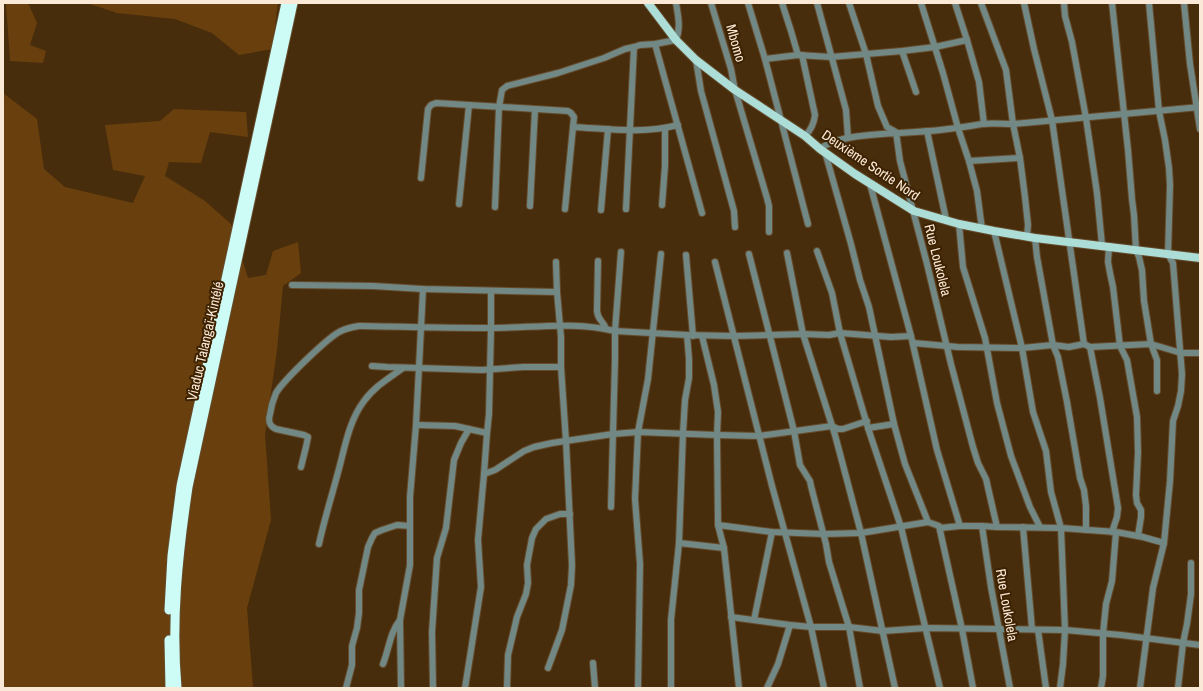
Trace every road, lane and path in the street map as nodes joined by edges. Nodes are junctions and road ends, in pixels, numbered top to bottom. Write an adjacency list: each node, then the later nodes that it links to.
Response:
1 (286, 3): 183 (highway, Viaduc Talangaï-Kintélé)
2 (293, 3): 184 (highway, Viaduc Talangaï-Kintélé)
3 (648, 3): 18 (main road, Deuxième Sortie Nord)
4 (676, 3): 18 (street)
5 (712, 3): 29 (street, Mbomo)
6 (748, 3): 27 (street)
7 (782, 3): 25 (street)
8 (817, 3): 26 (street)
9 (849, 3): 24 (street)
10 (921, 3): 21 (street)
11 (954, 3): 19 (street)
12 (981, 3): 41 (street)
13 (1024, 3): 38 (street)
14 (1064, 3): 37 (street)
15 (1112, 3): 36 (street)
16 (1149, 3): 35 (street)
17 (1184, 3): 33 (street)
18 (676, 40): 20 (street); 28 (main road, Deuxième Sortie Nord)
19 (967, 40): 21 (street); 40 (street)
20 (655, 44): 22 (street); 42 (street)
21 (935, 47): 23 (street); 44 (street)
22 (634, 48): 32 (street); 48 (street)
23 (902, 51): 24 (street); 30 (street)
24 (866, 54): 26 (street); 49 (street)
25 (800, 55): 26 (street); 27 (street); 51 (street)
26 (831, 57): 52 (street)
27 (765, 59): 39 (street)
28 (696, 60): 29 (main road, Deuxième Sortie Nord); 70 (street)
29 (735, 90): 39 (main road, Deuxième Sortie Nord); 73 (street, Mbomo)
30 (916, 92)
31 (469, 105): 32 (street); 56 (street); 58 (street)
32 (499, 107): 34 (street); 61 (street)
33 (1198, 108): 35 (street); 47 (street)
34 (536, 109): 43 (street); 60 (street)
35 (1159, 111): 36 (street); 83 (street)
36 (1124, 114): 37 (street); 77 (street)
37 (1086, 118): 38 (street); 76 (street)
38 (1052, 120): 41 (street); 75 (street)
39 (781, 121): 51 (main road, Deuxième Sortie Nord); 68 (street)
40 (984, 124): 41 (street); 44 (street)
41 (1013, 124): 54 (street)
42 (678, 125): 46 (street); 66 (street)
43 (574, 127): 45 (street); 62 (street)
44 (958, 128): 50 (street); 55 (street)
45 (608, 129): 48 (street); 64 (street)
46 (665, 129): 48 (street); 59 (street)
47 (1200, 130)
48 (630, 131): 63 (street)
49 (896, 132): 50 (street); 52 (street); 65 (street, Rue Loukolela)
50 (927, 132): 67 (street)
51 (805, 136): 53 (main road, Deuxième Sortie Nord)
52 (848, 138): 53 (street)
53 (822, 151): 57 (main road, Deuxième Sortie Nord); 105 (street)
54 (1020, 158): 55 (street); 74 (street)
55 (969, 161): 71 (street)
56 (421, 178)
57 (870, 184): 65 (main road, Deuxième Sortie Nord); 106 (street)
58 (459, 204)
59 (662, 205)
60 (530, 206)
61 (495, 207)
62 (565, 209)
63 (626, 209)
64 (601, 210)
65 (914, 211): 67 (main road, Deuxième Sortie Nord); 112 (street, Rue Loukolela)
66 (702, 213)
67 (946, 219): 69 (main road, Deuxième Sortie Nord)
68 (808, 224)
69 (959, 224): 71 (main road, Deuxième Sortie Nord); 113 (street)
70 (735, 228)
71 (982, 229): 72 (main road, Deuxième Sortie Nord)
72 (994, 231): 74 (main road, Deuxième Sortie Nord); 114 (street)
73 (769, 232)
74 (1031, 237): 75 (main road, Deuxième Sortie Nord); 109 (street)
75 (1070, 242): 76 (main road, Deuxième Sortie Nord); 110 (street)
76 (1106, 246): 77 (main road, Deuxième Sortie Nord); 111 (street)
77 (1136, 250): 83 (main road, Deuxième Sortie Nord); 108 (street)
78 (818, 251): 99 (street)
79 (621, 252): 97 (street)
80 (787, 253): 100 (street)
81 (661, 254): 98 (street)
82 (748, 254): 102 (street)
83 (1168, 254): 85 (main road, Deuxième Sortie Nord); 115 (street)
84 (686, 255): 101 (street)
85 (1200, 258)
86 (598, 261): 96 (street)
87 (556, 262): 92 (street)
88 (715, 262): 104 (street)
89 (292, 285): 90 (street)
90 (423, 289): 91 (street); 94 (street)
91 (491, 291): 92 (street); 95 (street)
92 (557, 292): 93 (street)
93 (559, 325): 95 (street); 96 (street); 118 (street)
94 (421, 327): 95 (street); 120 (street); 137 (street)
95 (491, 328): 121 (street)
96 (606, 329): 97 (street)
97 (615, 331): 98 (street); 133 (street)
98 (652, 333): 101 (street); 130 (street)
99 (840, 333): 100 (street); 105 (street); 123 (street)
100 (803, 334): 102 (street); 126 (street)
101 (690, 335): 103 (street); 132 (street)
102 (770, 335): 104 (street); 129 (street)
103 (702, 336): 104 (street); 134 (street)
104 (734, 336): 135 (street)
105 (875, 336): 106 (street); 124 (street)
106 (911, 336): 107 (street)
107 (913, 343): 112 (street); 144 (street)
108 (1151, 344): 111 (street); 115 (street); 122 (street)
109 (1053, 345): 110 (street); 114 (street); 152 (street)
110 (1087, 346): 111 (street); 154 (street)
111 (1120, 346): 158 (street)
112 (947, 347): 113 (street); 147 (street, Rue Loukolela)
113 (986, 347): 114 (street); 149 (street)
114 (1022, 348): 151 (street)
115 (1181, 353): 116 (street); 160 (street)
116 (1200, 353)
117 (372, 366): 119 (street)
118 (561, 367): 121 (street); 136 (street)
119 (403, 368): 120 (street); 161 (street)
120 (419, 369): 121 (street); 125 (street)
121 (490, 370): 131 (street)
122 (1157, 391)
123 (867, 421): 126 (street); 127 (street)
124 (894, 424): 127 (street); 141 (street)
125 (416, 425): 128 (street); 142 (street)
126 (832, 426): 129 (street); 156 (street)
127 (868, 428): 146 (street)
128 (469, 429): 131 (street); 187 (street)
129 (794, 431): 135 (street); 157 (street)
130 (638, 432): 132 (street); 133 (street); 191 (street)
131 (487, 433): 138 (street)
132 (683, 433): 134 (street); 159 (street)
133 (613, 434): 136 (street); 139 (street)
134 (717, 435): 135 (street); 143 (street)
135 (759, 436): 155 (street)
136 (566, 441): 138 (street); 140 (street)
137 (301, 467)
138 (484, 474): 188 (street)
139 (611, 507)
140 (570, 514): 182 (street); 189 (street)
141 (928, 522): 146 (street); 150 (street)
142 (410, 526): 165 (street); 185 (street)
143 (718, 526): 153 (street); 162 (street)
144 (960, 526): 145 (street); 150 (street)
145 (982, 526): 147 (street); 172 (street, Rue Loukolela)
146 (902, 527): 156 (street); 170 (street)
147 (997, 527): 148 (street)
148 (1023, 527): 149 (street); 173 (street)
149 (1040, 527): 151 (street)
150 (940, 528): 171 (street)
151 (1061, 528): 152 (street); 174 (street)
152 (1086, 530): 154 (street)
153 (772, 532): 155 (street); 166 (street)
154 (1114, 532): 158 (street); 176 (street)
155 (786, 533): 157 (street); 168 (street)
156 (861, 533): 157 (street); 175 (street)
157 (824, 534): 169 (street)
158 (1138, 536): 160 (street)
159 (679, 543): 162 (street); 192 (street)
160 (1164, 543): 177 (street)
161 (319, 544)
162 (724, 548): 164 (street)
163 (1191, 563): 178 (street)
164 (731, 617): 166 (street); 193 (street)
165 (400, 620): 181 (street); 186 (street)
166 (754, 620): 167 (street)
167 (790, 625): 168 (street); 194 (street)
168 (812, 627): 169 (street); 195 (street)
169 (849, 627): 175 (street); 196 (street)
170 (926, 628): 171 (street); 175 (street); 198 (street)
171 (962, 629): 172 (street); 199 (street)
172 (998, 629): 173 (street); 200 (street, Rue Loukolela)
173 (1035, 630): 174 (street); 201 (street)
174 (1065, 630): 176 (street); 202 (street)
175 (883, 631): 197 (street)
176 (1103, 634): 177 (street); 203 (street)
177 (1146, 638): 178 (street); 204 (street)
178 (1183, 643): 179 (street); 205 (street)
179 (1200, 645)
180 (593, 663): 190 (street)
181 (383, 664)
182 (548, 668)
183 (170, 688)
184 (177, 688)
185 (346, 688)
186 (401, 688)
187 (433, 688)
188 (465, 688)
189 (507, 688)
190 (595, 688)
191 (638, 688)
192 (671, 688)
193 (739, 688)
194 (767, 688)
195 (824, 688)
196 (860, 688)
197 (895, 688)
198 (940, 688)
199 (973, 688)
200 (1010, 688)
201 (1046, 688)
202 (1060, 688)
203 (1101, 688)
204 (1140, 688)
205 (1178, 688)

